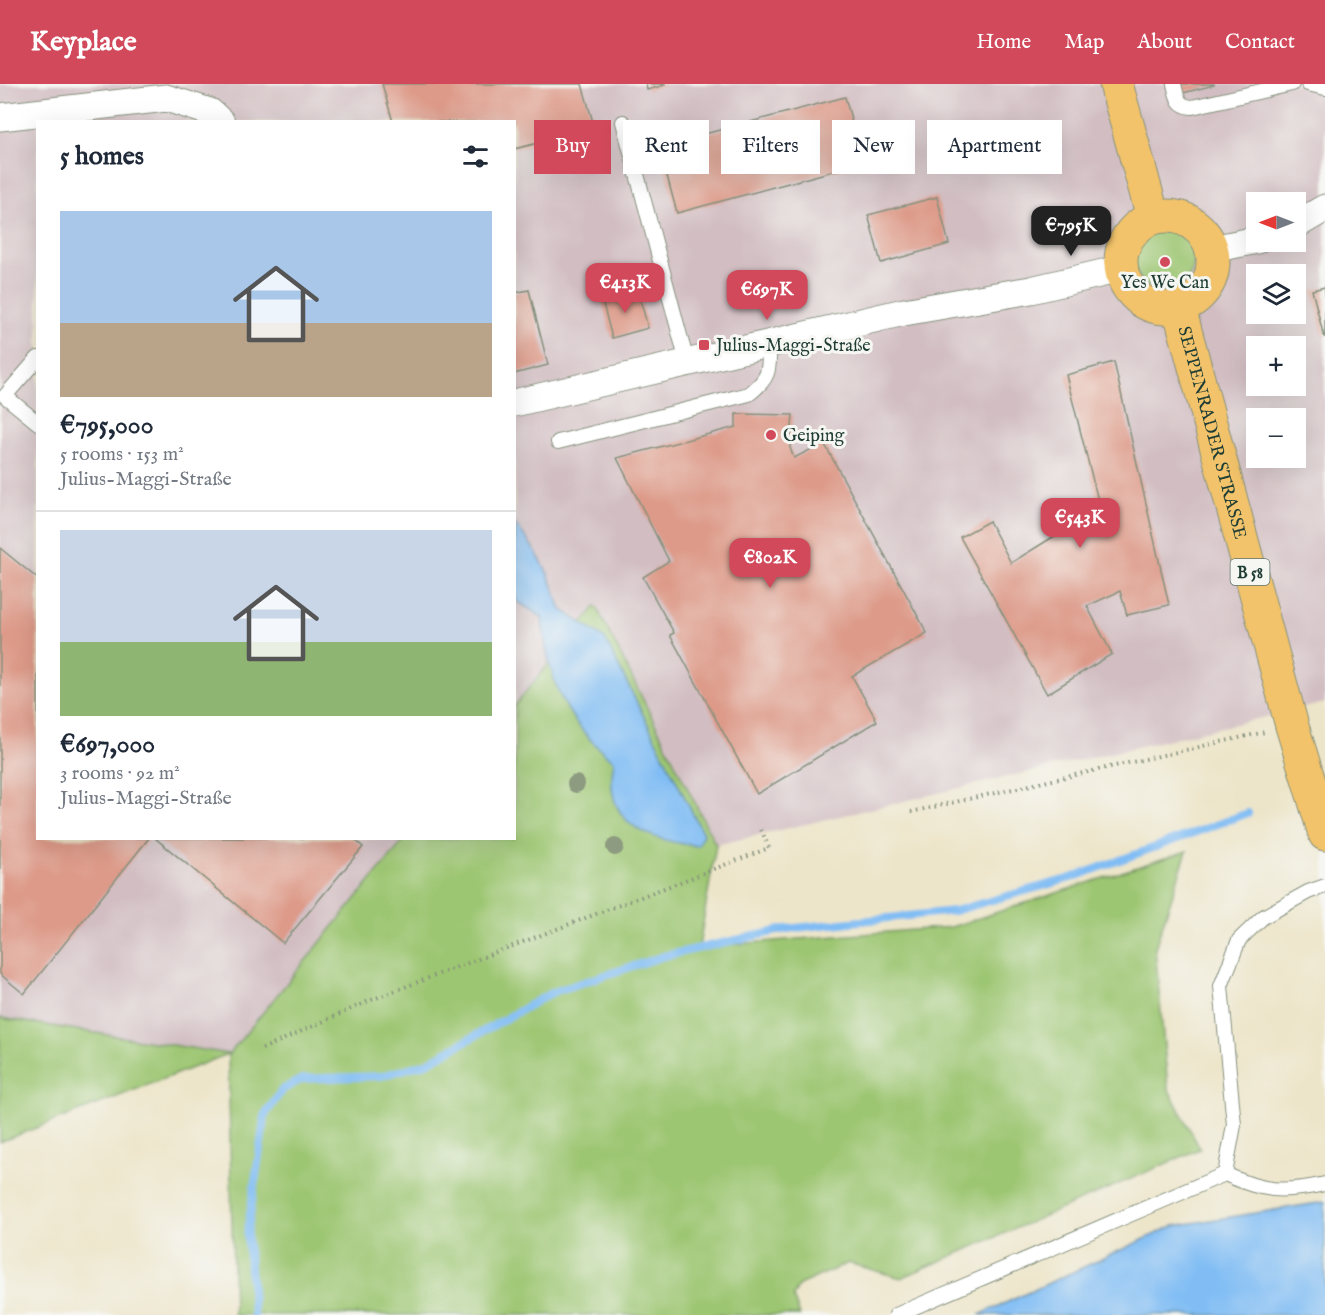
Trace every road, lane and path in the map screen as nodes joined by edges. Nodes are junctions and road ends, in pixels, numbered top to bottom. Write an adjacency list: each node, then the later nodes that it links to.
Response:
1 (1116, 84): 10 (main road)
2 (1174, 84): 3 (lane)
3 (1292, 84)
4 (1308, 84): 5 (lane)
5 (1325, 88)
6 (0, 117): 7 (street)
7 (219, 120)
8 (637, 174): 18 (lane)
9 (1325, 208): 11 (street)
10 (1153, 217): 13 (main road); 14 (main road)
11 (1306, 219)
12 (1246, 242): 13 (street)
13 (1212, 249): 15 (main road)
14 (1120, 269): 15 (main road); 16 (street)
15 (1179, 308): 22 (main road, SEPPENRADER STRASSE / B 58)
16 (769, 343): 18 (street); 21 (lane)
17 (36, 359): 20 (lane)
18 (687, 362): 19 (street)
19 (516, 403)
20 (36, 421)
21 (558, 442)
22 (1292, 726): 23 (path); 25 (main road, SEPPENRADER STRASSE / B 58)
23 (911, 812)
24 (760, 827): 27 (path)
25 (1325, 834)
26 (1325, 886): 28 (lane)
27 (262, 1049)
28 (1225, 1174): 29 (lane); 30 (lane)
29 (1325, 1184)
30 (896, 1315)

